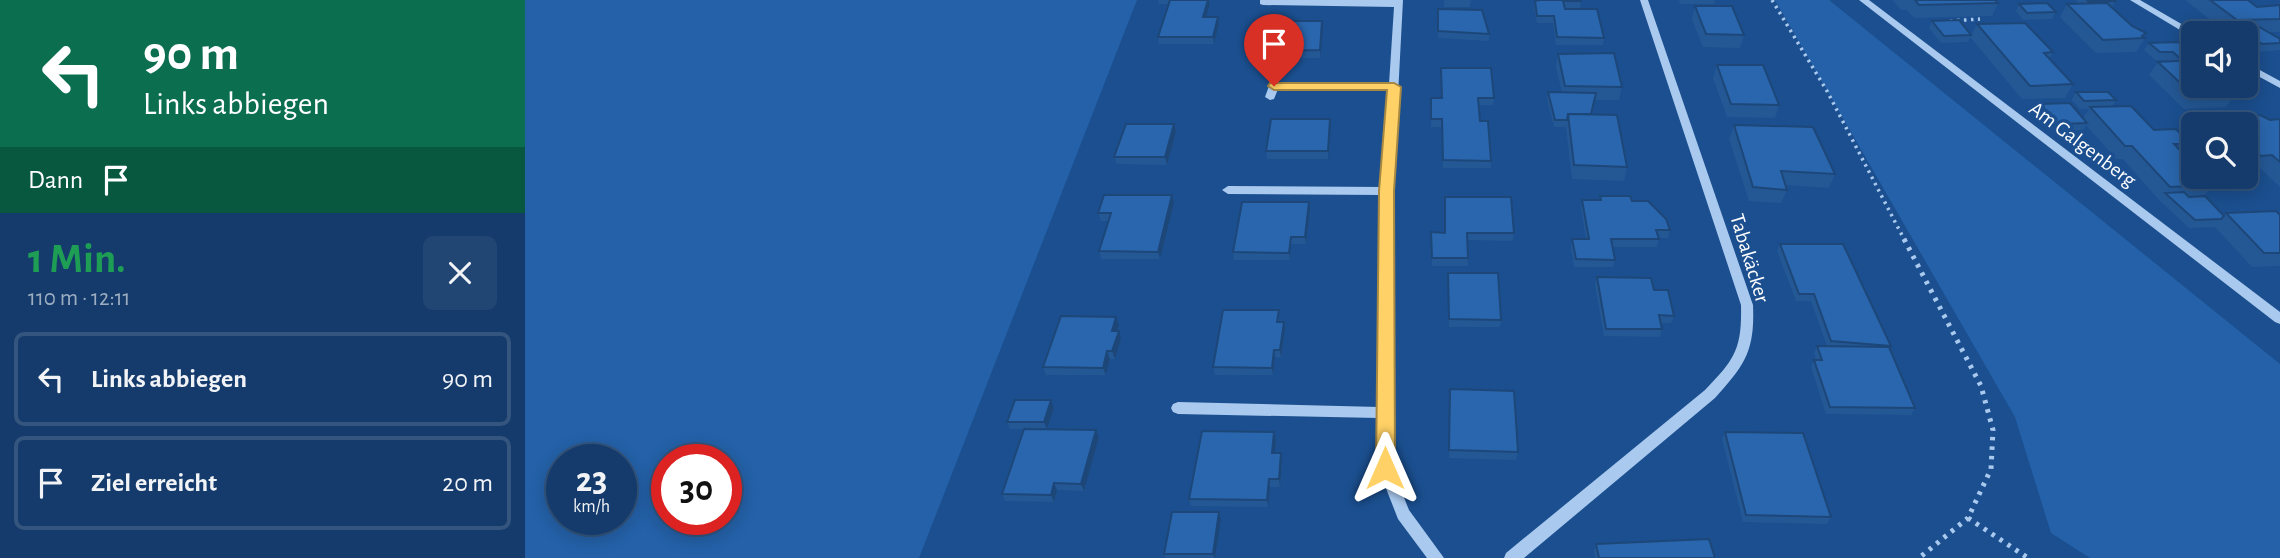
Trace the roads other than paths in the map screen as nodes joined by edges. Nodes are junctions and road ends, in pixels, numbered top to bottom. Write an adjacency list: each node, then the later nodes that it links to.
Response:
1 (1644, 0): 17 (street, Tabakäcker)
2 (1863, 0): 13 (street, Am Galgenberg)
3 (2134, 0): 6 (street)
4 (1263, 2): 5 (street)
5 (1399, 2): 9 (street)
6 (2181, 27)
7 (2258, 72): 8 (street)
8 (2280, 85)
9 (1394, 87): 10 (street); 12 (street)
10 (1270, 97)
11 (1228, 190): 12 (street)
12 (1387, 191): 15 (street)
13 (2280, 319)
14 (1178, 408): 15 (street)
15 (1385, 413): 16 (street)
16 (1436, 558)
17 (1511, 558)

